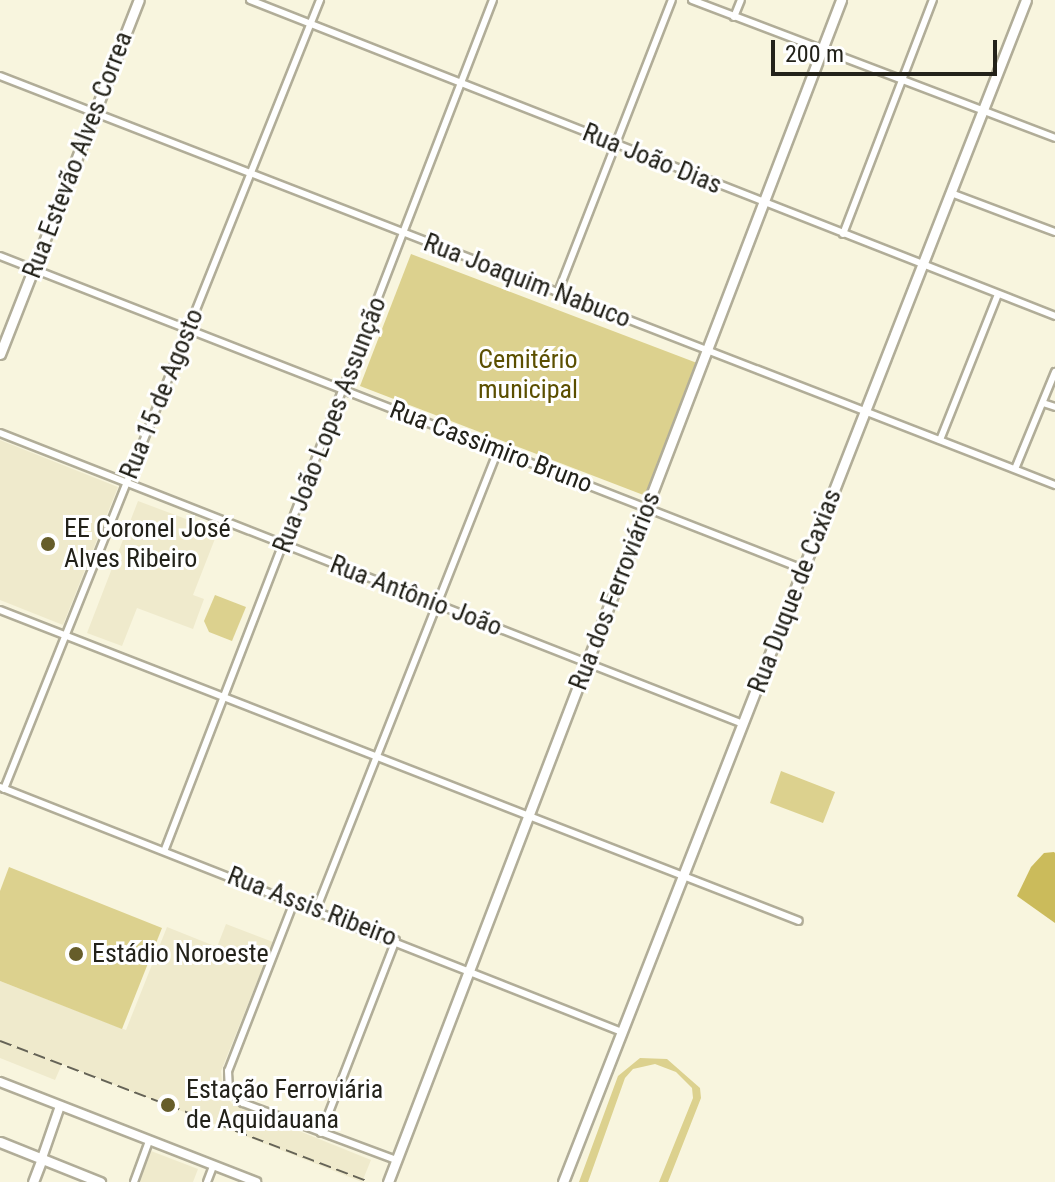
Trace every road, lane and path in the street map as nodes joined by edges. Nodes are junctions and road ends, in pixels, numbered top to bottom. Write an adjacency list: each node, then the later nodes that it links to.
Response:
1 (139, 0): 18 (main road, Rua Estevão Alves Correa)
2 (250, 0): 12 (street, Rua João Dias)
3 (320, 0): 12 (street, Rua 15 de Agosto)
4 (493, 0): 16 (street, Rua João Lopes Assunção)
5 (672, 0): 20 (street)
6 (692, 0): 11 (street)
7 (741, 0): 11 (street)
8 (841, 0): 13 (main road, Rua dos Ferroviários)
9 (933, 0): 15 (street)
10 (1026, 0): 17 (main road, Rua Duque de Caxias)
11 (734, 17): 13 (street)
12 (310, 24): 16 (street, Rua João Dias); 21 (street, Rua 15 de Agosto)
13 (822, 51): 15 (street); 23 (main road, Rua dos Ferroviários)
14 (0, 76): 18 (street, Rua Joaquim Nabuco)
15 (902, 81): 17 (street); 26 (street)
16 (462, 84): 20 (street, Rua João Dias); 25 (street, Rua João Lopes Assunção)
17 (983, 110): 19 (street); 22 (main road, Rua Duque de Caxias)
18 (95, 113): 21 (street, Rua Joaquim Nabuco); 29 (main road, Rua Estevão Alves Correa)
19 (1055, 138)
20 (614, 144): 23 (street, Rua João Dias); 30 (street)
21 (250, 173): 25 (street, Rua Joaquim Nabuco); 33 (street, Rua 15 de Agosto)
22 (951, 193): 24 (street); 28 (main road, Rua Duque de Caxias)
23 (764, 203): 26 (street, Rua João Dias); 34 (main road, Rua dos Ferroviários)
24 (1055, 232)
25 (405, 233): 30 (street, Rua Joaquim Nabuco); 37 (street, Rua João Lopes Assunção)
26 (843, 234): 28 (street, Rua João Dias)
27 (0, 256): 29 (street, Rua Cassimiro Bruno)
28 (923, 265): 31 (street, Rua João Dias); 40 (main road, Rua Duque de Caxias)
29 (33, 269): 33 (street, Rua Cassimiro Bruno); 35 (main road, Rua Estevão Alves Correa)
30 (558, 292): 34 (street, Rua Joaquim Nabuco)
31 (998, 294): 32 (street, Rua João Dias); 42 (street)
32 (1055, 316)
33 (188, 329): 37 (street, Rua Cassimiro Bruno); 45 (street, Rua 15 de Agosto)
34 (707, 350): 40 (street, Rua Joaquim Nabuco); 47 (main road, Rua dos Ferroviários)
35 (0, 354)
36 (1055, 372): 38 (street)
37 (344, 390): 43 (street, Rua Cassimiro Bruno); 48 (street, Rua João Lopes Assunção)
38 (1043, 403): 39 (street); 44 (street)
39 (1055, 407)
40 (865, 411): 42 (street, Rua Joaquim Nabuco); 49 (main road, Rua Duque de Caxias)
41 (0, 433): 45 (street, Rua Antônio João)
42 (940, 440): 44 (street, Rua Joaquim Nabuco)
43 (498, 450): 47 (street, Rua Cassimiro Bruno); 50 (street)
44 (1015, 469): 46 (street, Rua Joaquim Nabuco)
45 (126, 483): 48 (street, Rua Antônio João); 52 (street, Rua 15 de Agosto)
46 (1055, 485)
47 (647, 508): 49 (street, Rua Cassimiro Bruno); 53 (main road, Rua dos Ferroviários)
48 (283, 545): 50 (street, Rua Antônio João); 54 (street, Rua João Lopes Assunção)
49 (803, 569): 55 (main road, Rua Duque de Caxias)
50 (436, 604): 53 (street, Rua Antônio João); 56 (street)
51 (0, 610): 52 (street)
52 (64, 636): 54 (street); 57 (street, Rua 15 de Agosto)
53 (587, 663): 55 (street, Rua Antônio João); 58 (main road, Rua dos Ferroviários)
54 (224, 697): 56 (street); 59 (street, Rua João Lopes Assunção)
55 (743, 724): 60 (main road, Rua Duque de Caxias)
56 (376, 757): 58 (street); 62 (street)
57 (2, 788): 59 (street, Rua Assis Ribeiro)
58 (528, 817): 60 (street); 65 (main road, Rua dos Ferroviários)
59 (165, 849): 61 (street, Rua Assis Ribeiro)
60 (683, 878): 63 (street); 66 (main road, Rua Duque de Caxias)
61 (294, 902): 62 (street, Rua Assis Ribeiro); 69 (street)
62 (316, 910): 64 (street, Rua Assis Ribeiro)
63 (799, 921)
64 (396, 940): 65 (street, Rua Assis Ribeiro); 69 (street)
65 (469, 969): 66 (street, Rua Assis Ribeiro); 73 (main road, Rua dos Ferroviários)
66 (622, 1032): 81 (main road, Rua Duque de Caxias)
67 (0, 1082): 68 (street)
68 (60, 1106): 70 (street); 72 (street)
69 (321, 1133): 73 (street)
70 (149, 1141): 74 (street); 77 (street)
71 (0, 1142): 72 (main road)
72 (42, 1158): 75 (main road); 76 (main road)
73 (396, 1160): 80 (main road, Rua dos Ferroviários)
74 (213, 1166): 78 (street); 79 (street)
75 (33, 1182)
76 (100, 1182)
77 (134, 1182)
78 (207, 1182)
79 (256, 1182)
80 (388, 1182)
81 (563, 1182)

